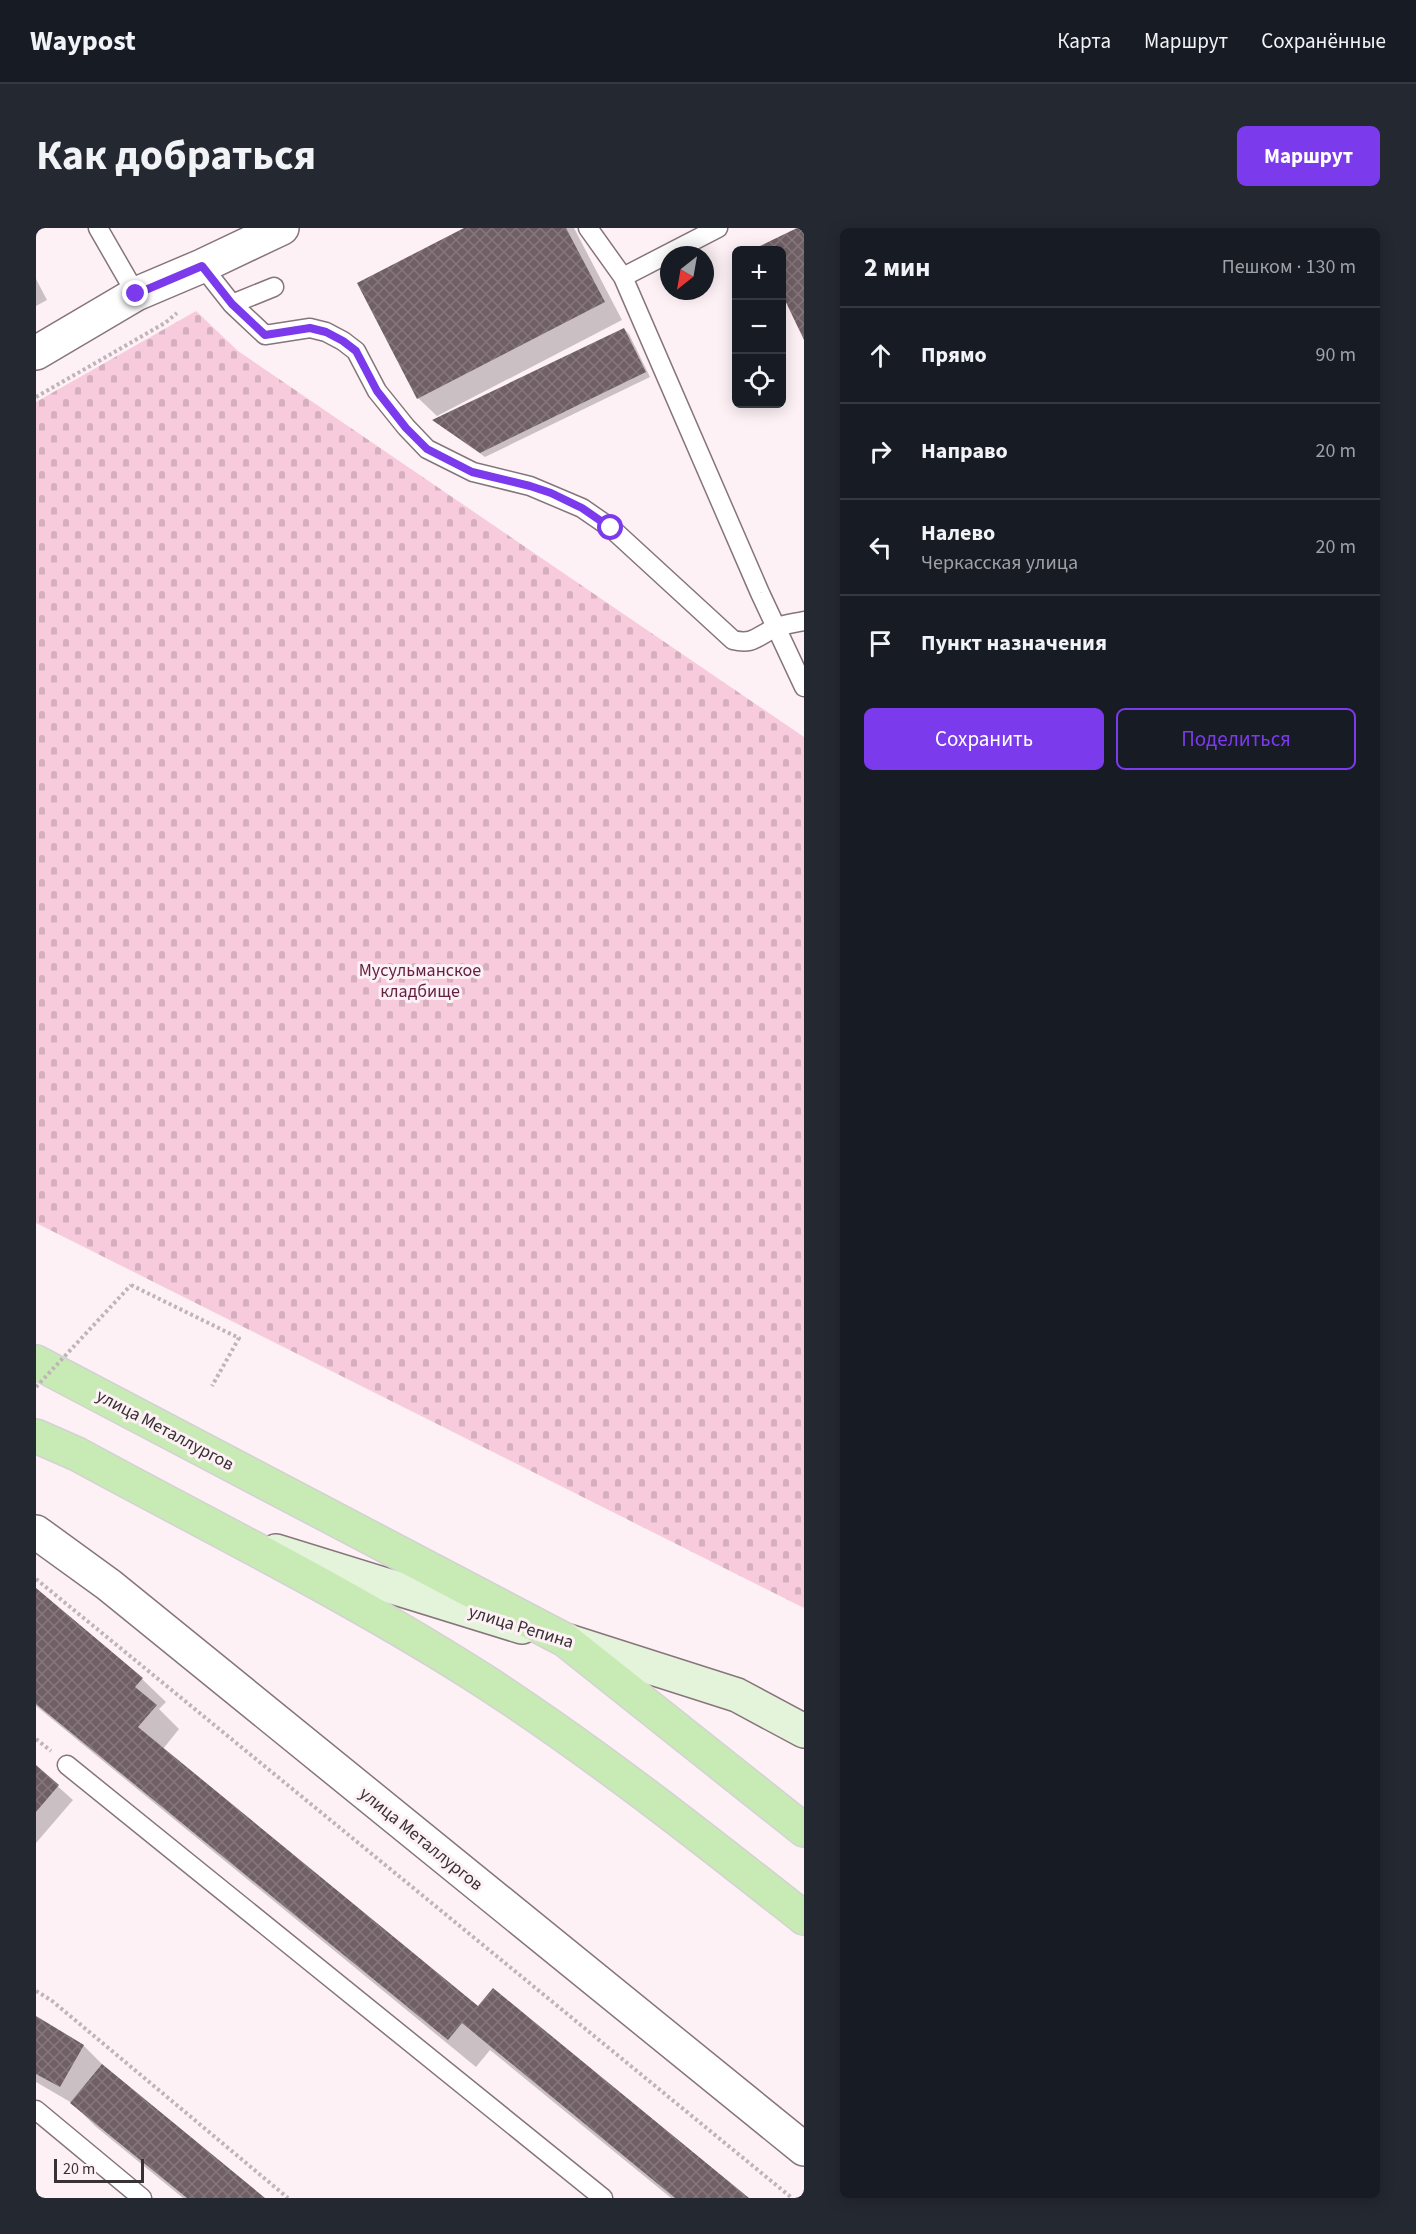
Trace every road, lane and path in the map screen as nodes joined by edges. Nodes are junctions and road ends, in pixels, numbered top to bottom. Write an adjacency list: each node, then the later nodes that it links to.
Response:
1 (98, 228): 8 (lane)
2 (282, 228): 5 (street)
3 (588, 228): 6 (lane)
4 (718, 228): 6 (lane)
5 (208, 273): 8 (street); 9 (lane); 11 (path)
6 (623, 277): 13 (lane)
7 (274, 287): 9 (lane)
8 (136, 294): 10 (street)
9 (232, 304): 13 (lane)
10 (36, 353)
11 (36, 397)
12 (804, 621): 13 (lane)
13 (776, 627): 14 (lane)
14 (804, 687)
15 (36, 1362): 22 (main road, улица Металлургов)
16 (213, 1386): 17 (path, bridge)
17 (36, 1387)
18 (36, 1436): 20 (main road)
19 (36, 1532): 29 (street, улица Металлургов)
20 (231, 1538): 22 (main road, улица Репина); 26 (main road)
21 (36, 1579): 33 (path)
22 (565, 1640): 23 (main road, улица Репина); 25 (main road, улица Металлургов)
23 (804, 1731)
24 (67, 1765): 32 (lane)
25 (804, 1830)
26 (804, 1918)
27 (36, 1991): 31 (path)
28 (36, 2110): 30 (lane)
29 (804, 2149)
30 (141, 2198)
31 (288, 2198)
32 (603, 2198)
33 (792, 2198)

